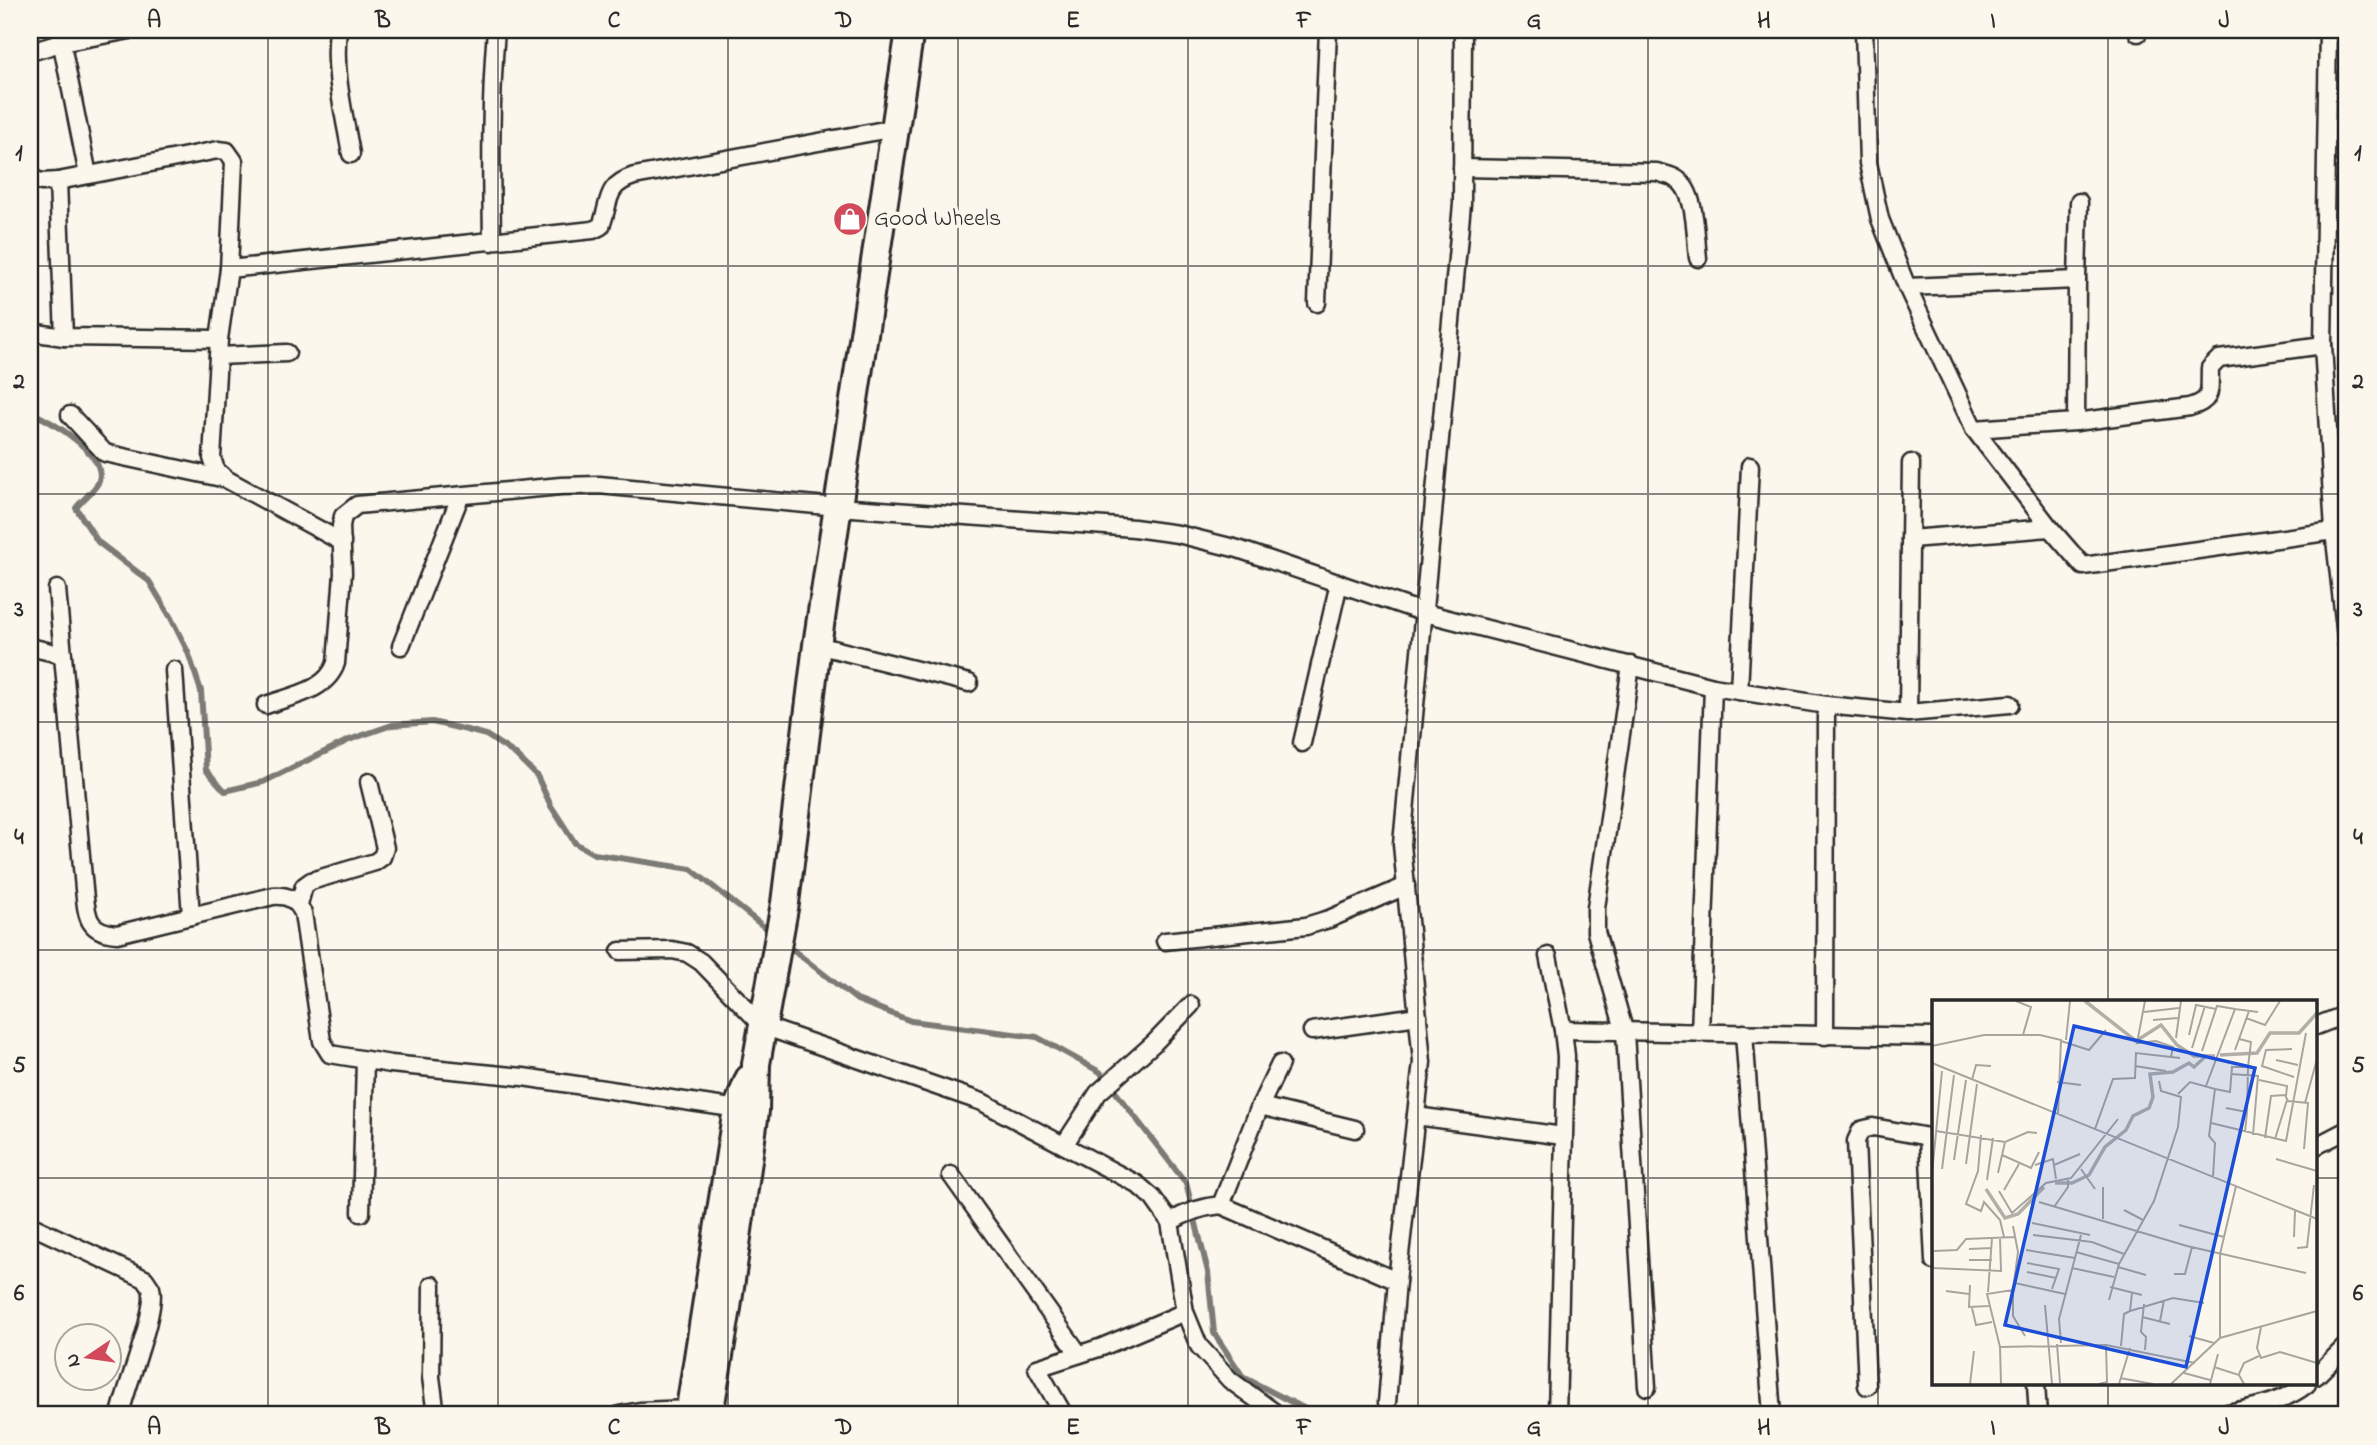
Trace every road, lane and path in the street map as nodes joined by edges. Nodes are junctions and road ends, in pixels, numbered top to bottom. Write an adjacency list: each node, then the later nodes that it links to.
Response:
1 (130, 30): 9 (street)
2 (338, 30): 12 (street)
3 (496, 30): 18 (street)
4 (910, 30): 11 (main road)
5 (1328, 30): 23 (street)
6 (1463, 30): 13 (street)
7 (1864, 30): 22 (street)
8 (2328, 30): 27 (street)
9 (60, 36): 10 (street); 15 (street)
10 (30, 52)
11 (895, 128): 18 (street); 39 (main road)
12 (351, 154)
13 (1462, 168): 19 (street); 46 (street)
14 (30, 174): 16 (street)
15 (88, 175): 16 (street); 20 (street)
16 (58, 181): 25 (street)
17 (2079, 202): 21 (street)
18 (492, 242): 20 (street)
19 (1698, 258)
20 (229, 269): 26 (street)
21 (2077, 280): 22 (street); 31 (street)
22 (1907, 287): 32 (street)
23 (1317, 303)
24 (30, 332): 25 (street)
25 (64, 337): 26 (street)
26 (219, 339): 29 (street)
27 (2323, 345): 31 (street); 34 (street)
28 (287, 354): 29 (street)
29 (218, 356): 37 (street)
30 (70, 415): 37 (street)
31 (2076, 422): 32 (street)
32 (1975, 429): 40 (street)
33 (1911, 463): 42 (street)
34 (2329, 464): 35 (street); 41 (street)
35 (2347, 465)
36 (1750, 466): 56 (street)
37 (226, 479): 43 (street)
38 (460, 497): 39 (street); 43 (street); 49 (street)
39 (838, 507): 44 (street); 47 (main road)
40 (2050, 528): 41 (street); 42 (street)
41 (2334, 531): 48 (street)
42 (1910, 539): 60 (street)
43 (342, 542): 58 (street)
44 (1339, 583): 46 (street); 61 (street)
45 (57, 589): 51 (street)
46 (1425, 613): 52 (street); 63 (street)
47 (817, 645): 54 (street); 73 (main road)
48 (2347, 645)
49 (401, 646)
50 (30, 647): 51 (street)
51 (63, 655): 65 (street)
52 (1631, 665): 55 (street); 76 (street)
53 (174, 670): 65 (street)
54 (969, 683)
55 (1713, 687): 56 (street); 77 (street)
56 (1738, 691): 59 (street)
57 (2010, 704): 60 (street)
58 (266, 705)
59 (1826, 705): 60 (street); 79 (street)
60 (1908, 713)
61 (1302, 743)
62 (369, 782): 64 (street)
63 (1406, 886): 66 (street); 71 (street)
64 (299, 904): 65 (street); 81 (street)
65 (191, 916)
66 (1165, 941)
67 (620, 951): 73 (street)
68 (1548, 956): 74 (street)
69 (1191, 1005): 90 (street)
70 (2347, 1014): 72 (street)
71 (1418, 1016): 75 (street); 85 (street)
72 (2318, 1025)
73 (763, 1026): 84 (main road); 90 (street)
74 (1563, 1030): 76 (street); 88 (street)
75 (1312, 1031)
76 (1625, 1033): 77 (street); 107 (street)
77 (1700, 1033): 78 (street)
78 (1744, 1033): 79 (street); 116 (street)
79 (1825, 1036): 80 (street)
80 (1932, 1037)
81 (365, 1060): 84 (street); 95 (street)
82 (1279, 1064): 83 (street)
83 (1260, 1106): 86 (street); 94 (street)
84 (746, 1110): 109 (main road)
85 (1416, 1116): 88 (street); 98 (street)
86 (1355, 1129)
87 (2347, 1130): 91 (street)
88 (1563, 1136): 115 (street)
89 (1931, 1137): 93 (street); 104 (street)
90 (1064, 1145): 96 (street)
91 (2318, 1145)
92 (951, 1175): 102 (street)
93 (1932, 1178)
94 (1215, 1206): 96 (street); 98 (street)
95 (361, 1213)
96 (1170, 1222): 100 (street)
97 (30, 1225): 110 (street)
98 (1397, 1281): 108 (street)
99 (432, 1285): 111 (street)
100 (1185, 1312): 102 (street); 114 (street)
101 (2347, 1345): 103 (street)
102 (1079, 1354): 113 (street)
103 (2318, 1374)
104 (1867, 1386)
105 (2036, 1386): 117 (street)
106 (2304, 1386): 118 (street)
107 (1647, 1387)
108 (1387, 1403)
109 (696, 1413): 112 (street)
110 (120, 1415)
111 (436, 1415)
112 (619, 1415)
113 (1063, 1415)
114 (1278, 1415)
115 (1557, 1415)
116 (1772, 1415)
117 (2038, 1415)
118 (2219, 1415)

